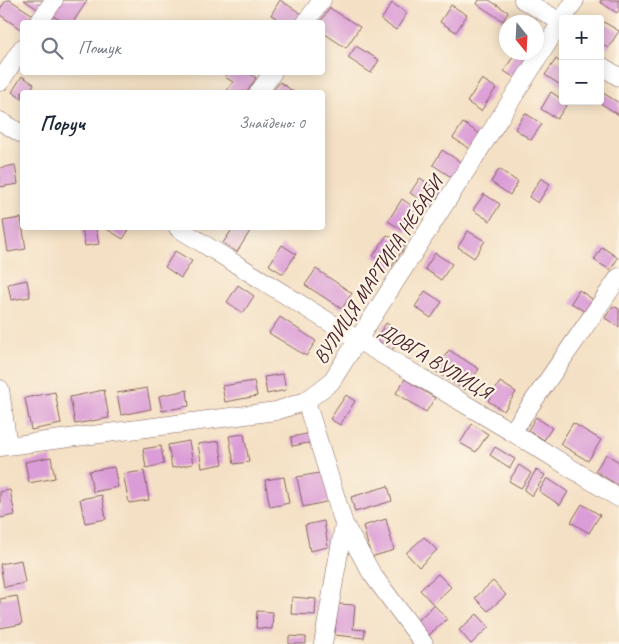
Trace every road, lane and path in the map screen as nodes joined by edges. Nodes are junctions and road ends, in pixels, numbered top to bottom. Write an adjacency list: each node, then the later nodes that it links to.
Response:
1 (54, 0): 6 (street)
2 (322, 0): 7 (street)
3 (523, 0): 8 (street)
4 (575, 0): 5 (street, ВУЛИЦЯ МАРТИНА НЕБАБИ)
5 (567, 15)
6 (40, 20)
7 (307, 20)
8 (559, 26)
9 (559, 29): 20 (street, ВУЛИЦЯ МАРТИНА НЕБАБИ)
10 (20, 51): 14 (street)
11 (604, 68): 13 (street)
12 (271, 75): 15 (street)
13 (619, 77)
14 (0, 82)
15 (261, 90)
16 (0, 121): 17 (street)
17 (20, 133)
18 (181, 230): 20 (street, ДОВГА ВУЛИЦЯ)
19 (619, 277): 23 (street)
20 (358, 340): 22 (street, ВУЛИЦЯ МАРТИНА НЕБАБИ); 23 (street, ДОВГА ВУЛИЦЯ)
21 (0, 389): 24 (street)
22 (306, 401): 24 (street, ВУЛИЦЯ МАРТИНА НЕБАБИ); 26 (street)
23 (512, 432): 25 (street, ДОВГА ВУЛИЦЯ)
24 (4, 446)
25 (619, 498)
26 (344, 524): 27 (street); 28 (street)
27 (322, 644)
28 (424, 644)

